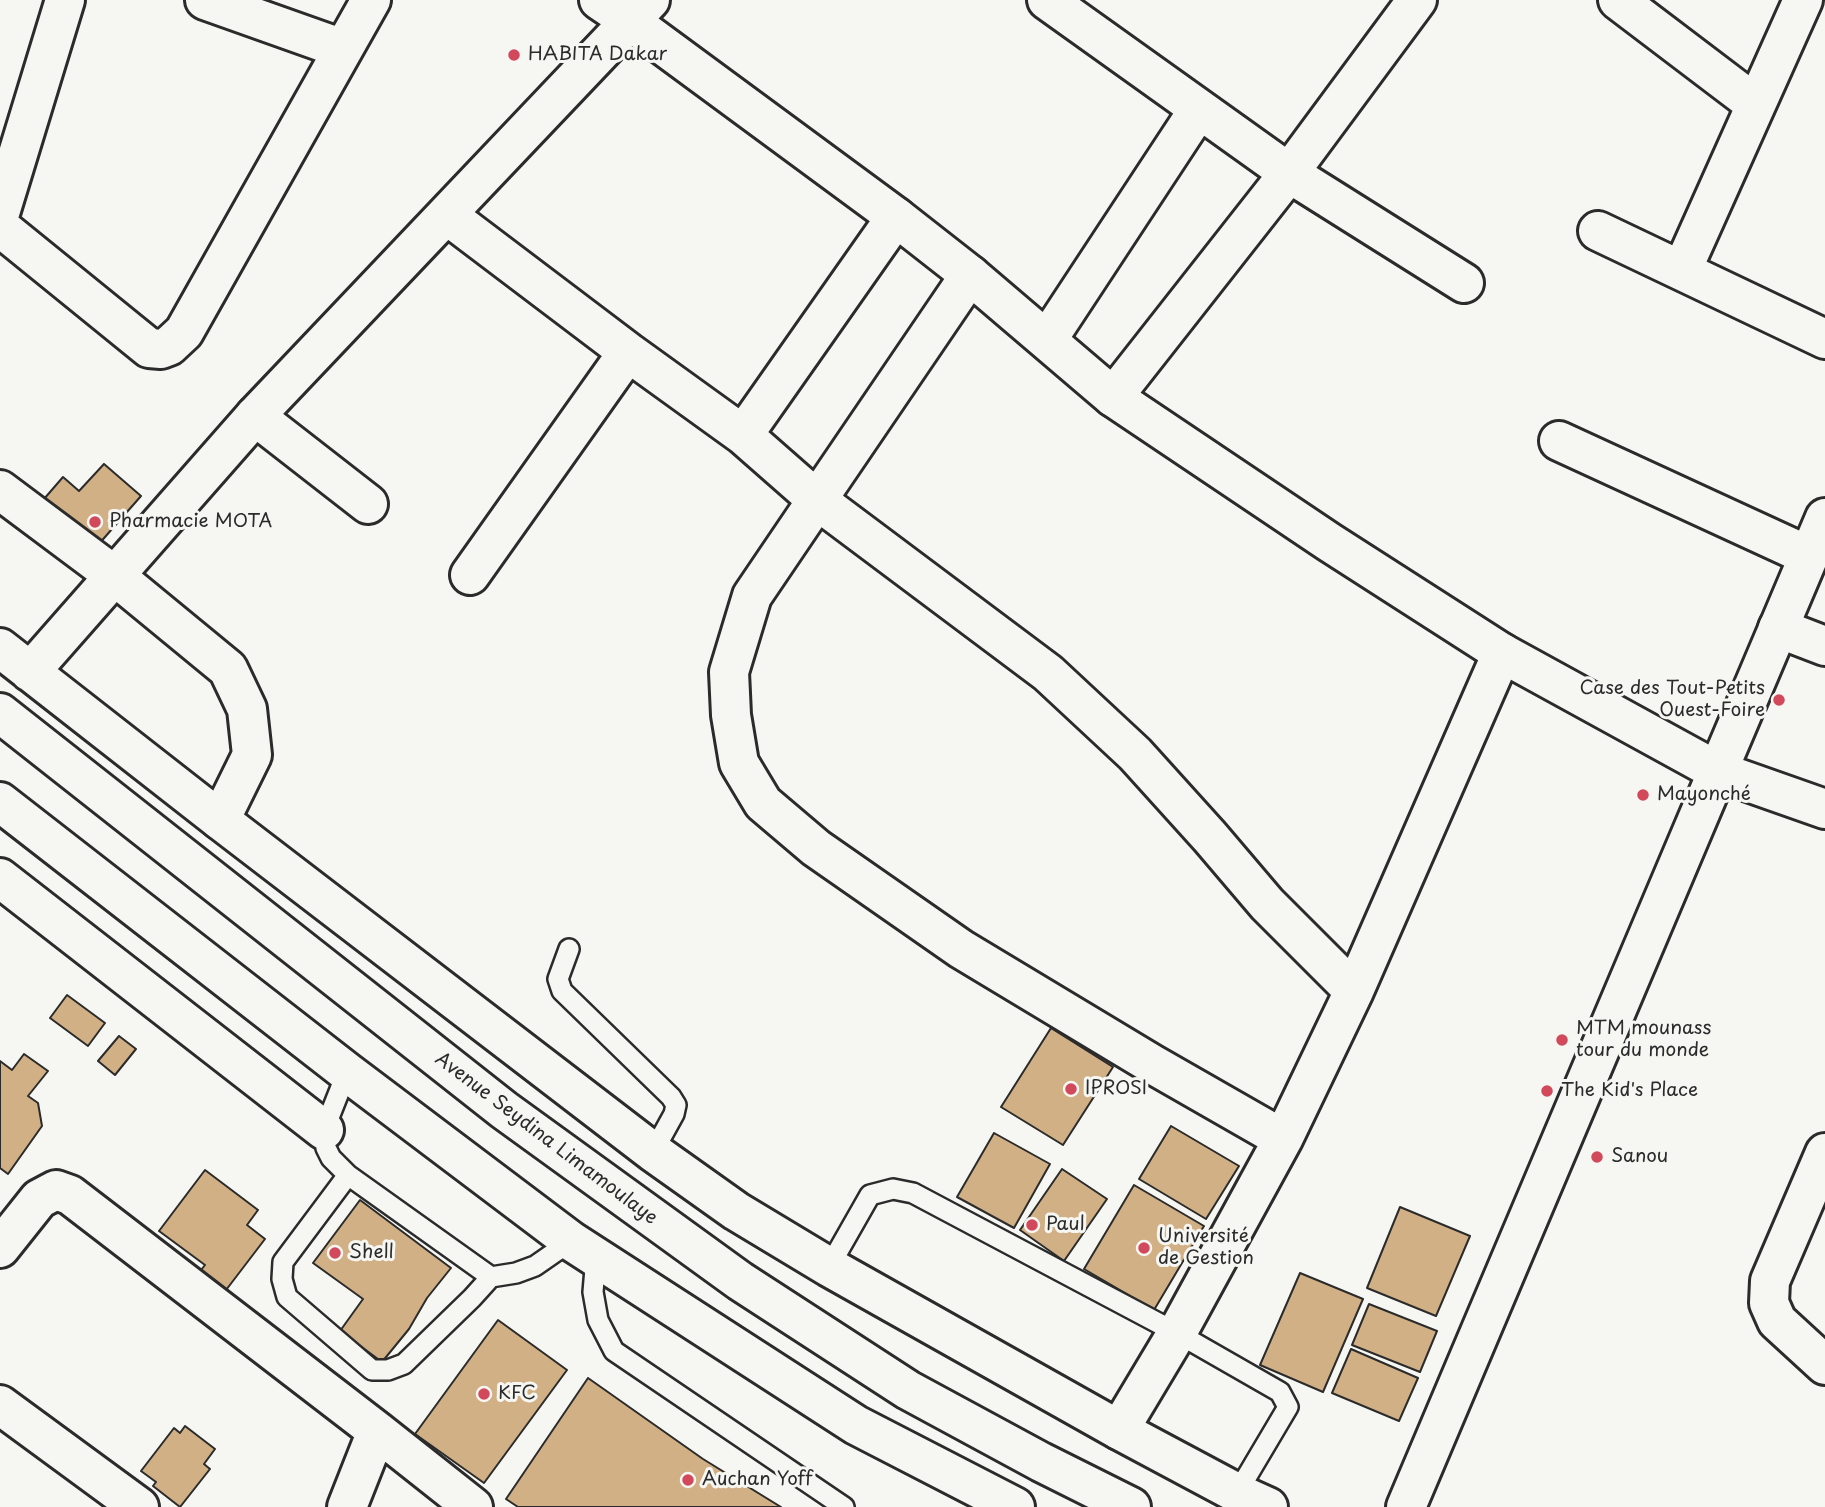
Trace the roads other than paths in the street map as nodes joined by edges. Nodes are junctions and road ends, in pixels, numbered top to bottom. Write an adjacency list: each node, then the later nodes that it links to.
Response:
1 (65, 0): 13 (main road)
2 (205, 0): 9 (main road)
3 (370, 0): 9 (main road)
4 (1047, 0): 11 (main road)
5 (1417, 0): 12 (main road)
6 (1618, 0): 10 (main road)
7 (1803, 0): 10 (main road)
8 (627, 7): 14 (main road); 15 (main road)
9 (343, 49): 16 (main road)
10 (1755, 104): 18 (main road)
11 (1199, 109): 12 (main road); 22 (main road)
12 (1289, 173): 20 (main road); 24 (main road)
13 (0, 213)
14 (447, 215): 23 (main road); 25 (main road)
15 (896, 217): 19 (main road); 26 (main road)
16 (0, 227)
17 (1598, 231): 18 (main road)
18 (1682, 270): 21 (main road)
19 (970, 275): 22 (main road); 29 (main road)
20 (1464, 283)
21 (1825, 339)
22 (1047, 340): 24 (main road)
23 (628, 352): 26 (main road); 33 (main road)
24 (1113, 397): 38 (main road)
25 (256, 416): 30 (main road); 34 (main road)
26 (743, 435): 29 (main road)
27 (1559, 441): 32 (main road)
28 (0, 490): 34 (main road)
29 (817, 500): 47 (main road); 50 (main road)
30 (368, 504)
31 (1825, 519): 32 (main road)
32 (1809, 555): 35 (main road)
33 (470, 575)
34 (115, 576): 39 (main road); 44 (main road)
35 (1778, 628): 36 (main road); 41 (main road)
36 (1825, 646)
37 (0, 648): 39 (main road)
38 (1502, 653): 41 (main road); 47 (main road)
39 (30, 672): 44 (main road)
40 (0, 713): 69 (main road, Avenue Seydina Limamoulaye)
41 (1717, 771): 43 (main road); 70 (main road)
42 (0, 802): 48 (main road)
43 (1825, 809)
44 (220, 820): 51 (main road)
45 (0, 878): 49 (main road)
46 (569, 948): 51 (lane)
47 (1354, 991): 50 (main road)
48 (347, 1072): 49 (lane); 55 (main road)
49 (324, 1130): 53 (lane)
50 (1283, 1139): 58 (main road)
51 (653, 1152): 56 (main road)
52 (1825, 1153): 59 (main road)
53 (348, 1175): 57 (lane); 57 (lane)
54 (0, 1248): 62 (main road)
55 (583, 1249): 57 (lane); 67 (lane); 68 (main road)
56 (829, 1266): 58 (lane); 61 (main road)
57 (491, 1277)
58 (1177, 1333): 61 (main road); 63 (lane)
59 (1825, 1365)
60 (0, 1405): 64 (main road)
61 (1119, 1430): 63 (main road)
62 (377, 1431): 65 (main road); 66 (main road)
63 (1252, 1500)
64 (137, 1506)
65 (347, 1507)
66 (473, 1507)
67 (844, 1507)
68 (1015, 1507)
69 (1131, 1507)
70 (1406, 1507)

